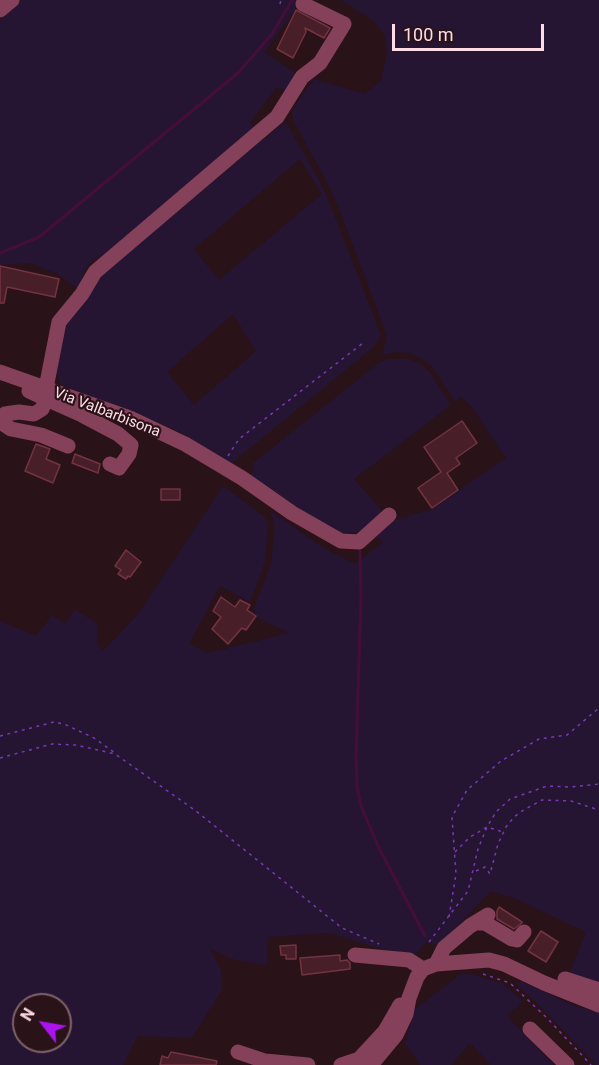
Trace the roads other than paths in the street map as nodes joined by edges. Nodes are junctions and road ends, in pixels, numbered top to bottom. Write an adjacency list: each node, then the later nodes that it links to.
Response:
1 (12, 0): 3 (street)
2 (303, 4): 5 (street)
3 (0, 10)
4 (0, 373): 5 (street, Via Valbarbisona)
5 (46, 394): 6 (street); 7 (street); 8 (street, Via Valbarbisona)
6 (68, 446)
7 (110, 464)
8 (389, 515)
9 (524, 932): 11 (street)
10 (355, 955): 11 (street)
11 (437, 961): 14 (street); 15 (street)
12 (565, 979): 13 (street)
13 (599, 990)
14 (409, 998): 19 (street); 20 (street)
15 (599, 1005)
16 (530, 1029): 21 (street)
17 (238, 1052): 18 (street)
18 (308, 1065)
19 (341, 1065)
20 (371, 1065)
21 (567, 1065)

